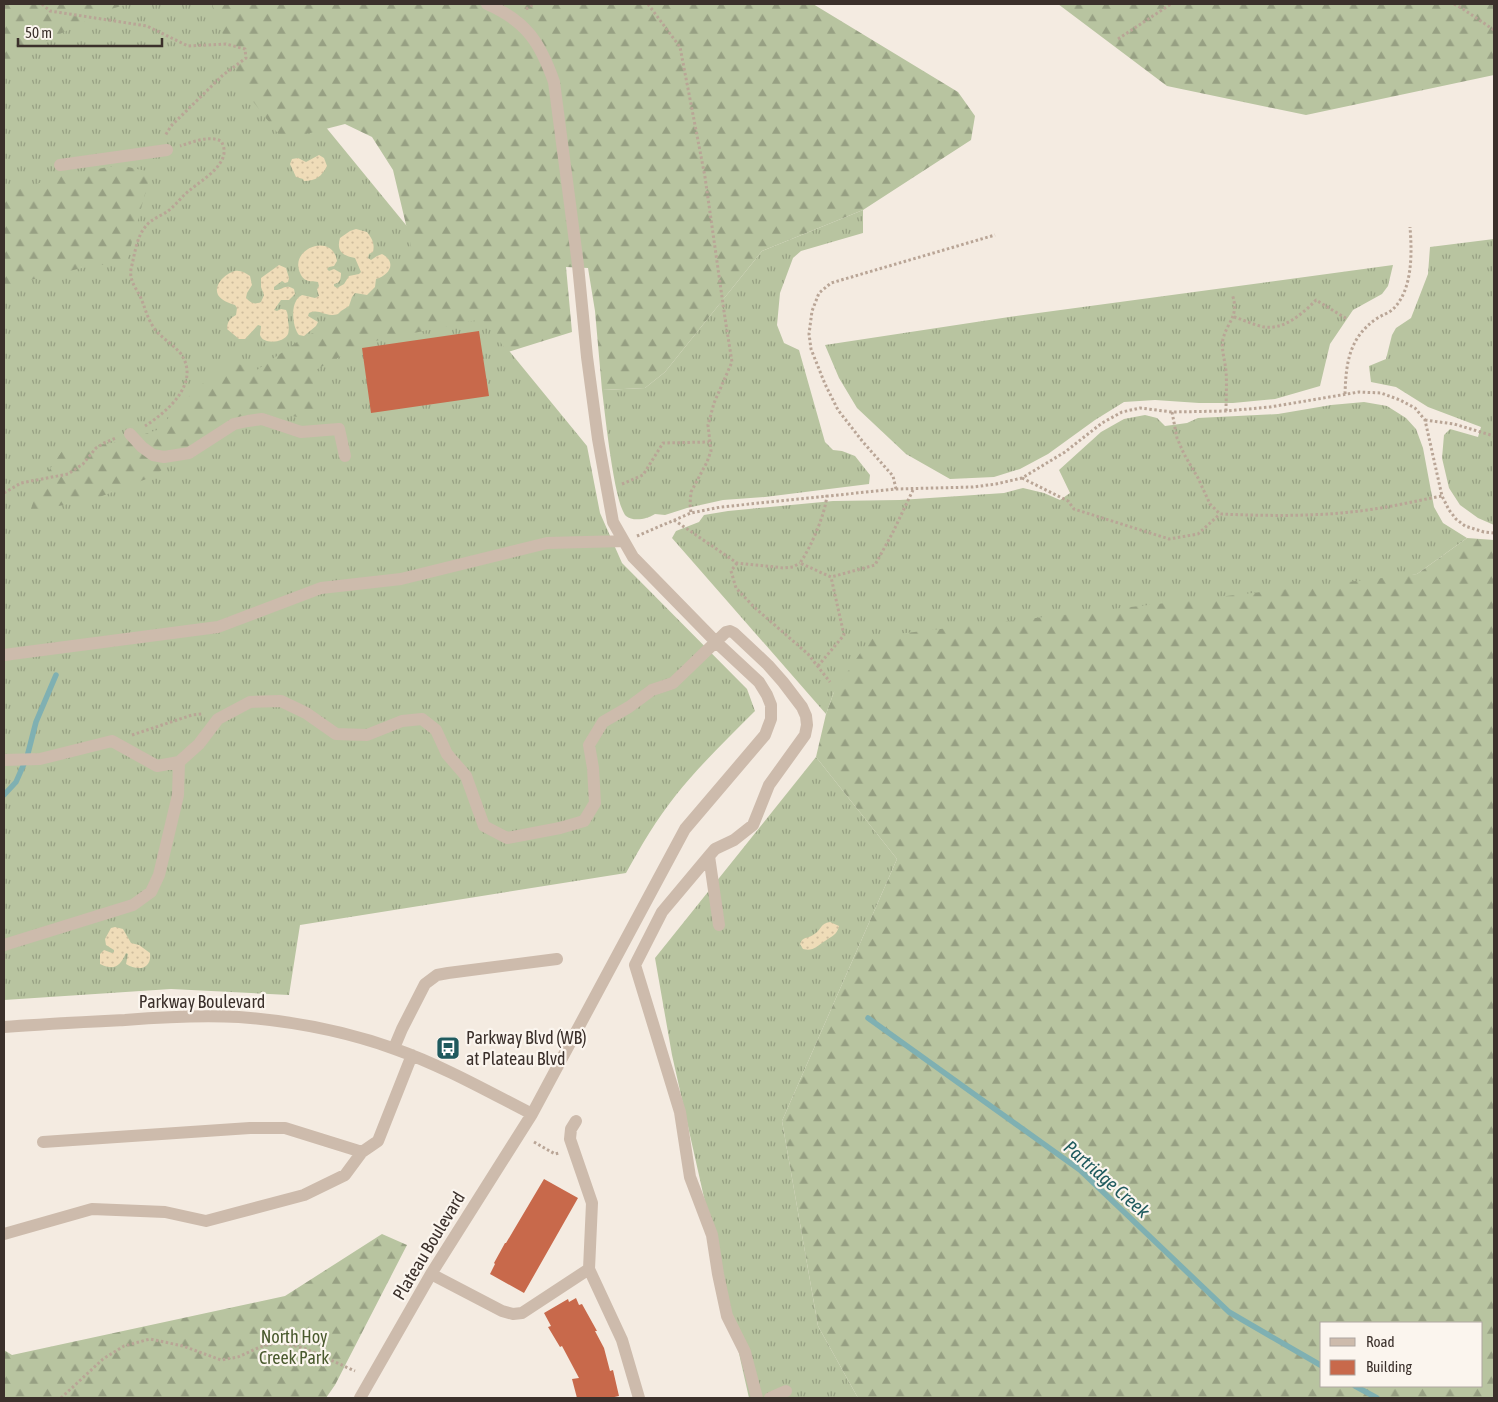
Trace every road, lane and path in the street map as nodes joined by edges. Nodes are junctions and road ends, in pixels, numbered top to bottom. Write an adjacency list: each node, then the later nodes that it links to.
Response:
1 (42, 4): 8 (path)
2 (487, 4): 26 (street, Plateau Boulevard)
3 (648, 4): 21 (path)
4 (1171, 4): 7 (path)
5 (1454, 4): 6 (path)
6 (1494, 30)
7 (1118, 39)
8 (166, 150): 9 (street); 19 (path)
9 (60, 165)
10 (1410, 227): 15 (path)
11 (995, 235): 24 (path)
12 (1232, 294): 13 (path)
13 (1234, 317): 14 (path); 16 (path)
14 (1347, 319)
15 (1345, 394): 16 (path); 18 (path)
16 (1226, 411): 17 (path)
17 (1172, 412): 23 (path); 31 (path)
18 (1425, 420): 20 (path); 29 (path)
19 (130, 434): 22 (street); 27 (path)
20 (1494, 436)
21 (709, 442): 26 (path); 30 (path)
22 (345, 456)
23 (1022, 478): 25 (path); 31 (path)
24 (896, 489): 25 (path); 28 (path)
25 (913, 490): 37 (path)
26 (607, 491): 34 (street, Plateau Boulevard)
27 (4, 493)
28 (827, 495): 30 (path); 36 (path)
29 (1442, 496): 31 (path); 33 (path)
30 (691, 513): 32 (path)
31 (1220, 514)
32 (674, 520): 34 (path); 35 (path)
33 (1494, 533)
34 (624, 541): 38 (street, Plateau Boulevard); 39 (street)
35 (737, 562): 36 (path); 40 (path)
36 (800, 564): 37 (path)
37 (831, 577): 40 (path)
38 (716, 642): 45 (street); 46 (street); 53 (street, Plateau Boulevard)
39 (4, 655)
40 (818, 666): 41 (path)
41 (830, 682)
42 (210, 713): 43 (path)
43 (112, 741): 44 (street); 45 (street)
44 (4, 760)
45 (179, 762): 48 (street)
46 (709, 856): 47 (street); 67 (street)
47 (719, 925)
48 (4, 945)
49 (556, 959): 51 (street)
50 (4, 1027): 51 (street, Parkway Boulevard)
51 (394, 1048): 52 (street, Parkway Boulevard)
52 (412, 1055): 53 (street, Parkway Boulevard); 57 (street)
53 (532, 1114): 61 (street, Plateau Boulevard)
54 (576, 1121): 60 (street)
55 (43, 1142): 57 (street)
56 (534, 1142): 58 (path)
57 (362, 1152): 59 (street)
58 (552, 1152)
59 (4, 1234)
60 (588, 1269): 61 (street); 66 (street)
61 (430, 1274): 65 (street, Plateau Boulevard)
62 (355, 1371): 64 (path)
63 (786, 1391): 68 (street)
64 (61, 1398)
65 (360, 1398)
66 (639, 1398)
67 (757, 1398)
68 (770, 1398)

